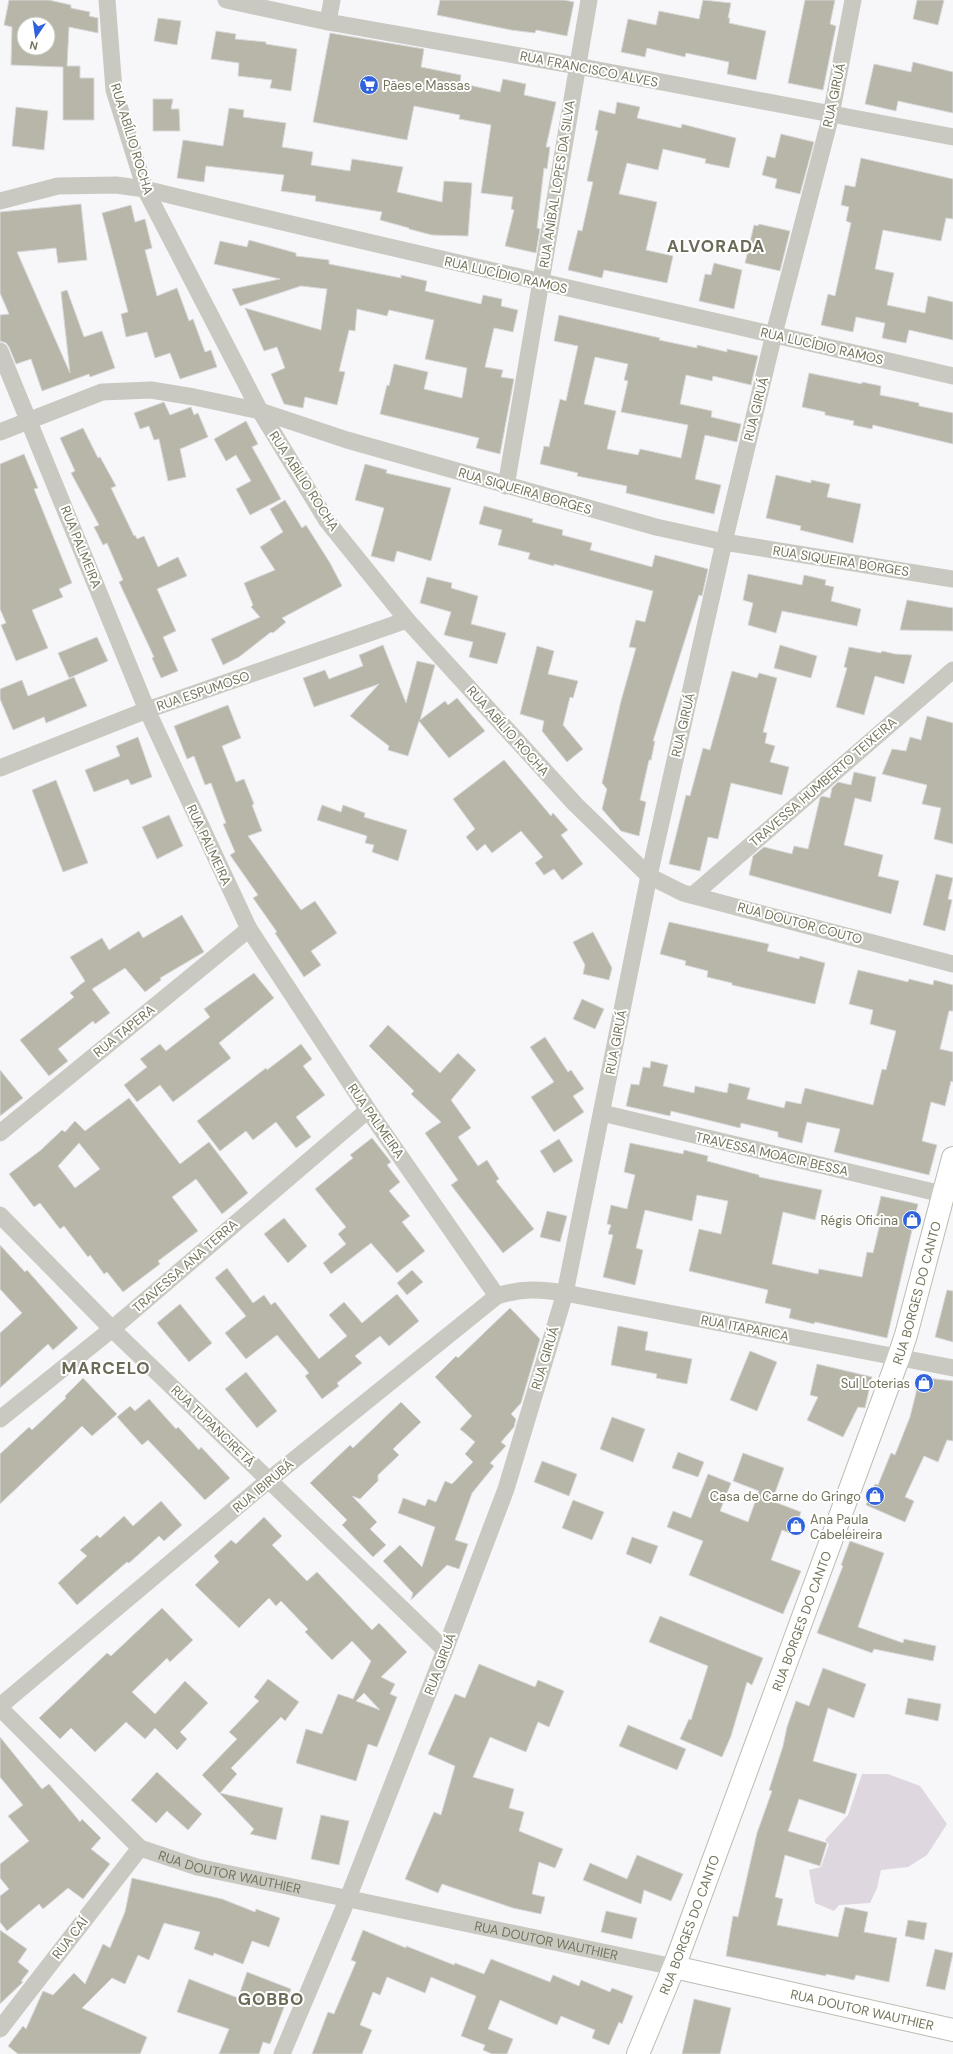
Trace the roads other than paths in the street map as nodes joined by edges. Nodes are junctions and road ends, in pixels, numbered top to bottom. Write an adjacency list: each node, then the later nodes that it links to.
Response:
1 (107, 0): 10 (street, RUA ABÍLIO ROCHA)
2 (226, 0): 6 (street, RUA FRANCISCO ALVES)
3 (332, 0): 6 (street)
4 (590, 0): 7 (street, RUA ANÍBAL LOPES DA SILVA)
5 (853, 0): 8 (street, RUA GIRUÁ)
6 (328, 22): 7 (street, RUA FRANCISCO ALVES)
7 (577, 66): 8 (street, RUA FRANCISCO ALVES); 12 (street, RUA ANÍBAL LOPES DA SILVA)
8 (831, 115): 9 (street, RUA FRANCISCO ALVES); 13 (street, RUA GIRUÁ)
9 (953, 137)
10 (145, 189): 11 (street, RUA LUCÍDIO RAMOS); 12 (street, RUA LUCÍDIO RAMOS); 16 (street, RUA ABÍLIO ROCHA)
11 (0, 201)
12 (541, 284): 13 (street, RUA LUCÍDIO RAMOS); 19 (street, RUA ANÍBAL LOPES DA SILVA)
13 (774, 334): 15 (street, RUA LUCÍDIO RAMOS); 20 (street, RUA GIRUÁ)
14 (0, 351): 17 (street, RUA PALMEIRA)
15 (953, 376)
16 (260, 411): 17 (street, RUA SIQUEIRA BORGES); 19 (street, RUA SIQUEIRA BORGES); 22 (street, RUA ABÍLIO ROCHA)
17 (29, 421): 18 (street, RUA SIQUEIRA BORGES); 24 (street, RUA PALMEIRA)
18 (0, 432)
19 (506, 486): 20 (street, RUA SIQUEIRA BORGES)
20 (724, 542): 21 (street, RUA SIQUEIRA BORGES); 26 (street, RUA GIRUÁ)
21 (953, 579)
22 (407, 620): 24 (street, RUA ESPUMOSO); 26 (street, RUA ABÍLIO ROCHA)
23 (953, 670): 27 (street, TRAVESSA HUMBERTO TEIXEIRA)
24 (147, 710): 25 (street, RUA ESPUMOSO); 28 (street, RUA PALMEIRA)
25 (0, 768)
26 (649, 876): 27 (street, RUA DOUTOR COUTO); 31 (street, RUA GIRUÁ)
27 (693, 895): 29 (street, RUA DOUTOR COUTO)
28 (249, 929): 30 (street, RUA PALMEIRA); 32 (street, RUA TAPERA)
29 (953, 964)
30 (368, 1110): 38 (street, RUA PALMEIRA); 39 (street, TRAVESSA ANA TERRA)
31 (602, 1113): 34 (street, TRAVESSA MOACIR BESSA); 37 (street, RUA GIRUÁ)
32 (0, 1133)
33 (953, 1158): 34 (street, RUA BORGES DO CANTO)
34 (942, 1194): 40 (street, RUA BORGES DO CANTO)
35 (0, 1215): 39 (street, RUA TUPANCIRETÃ)
36 (538, 1289): 37 (street, RUA ITAPARICA); 38 (street, RUA IBIRUBÁ)
37 (565, 1293): 40 (street, RUA ITAPARICA); 44 (street, RUA GIRUÁ)
38 (497, 1296): 43 (street, RUA IBIRUBÁ)
39 (112, 1329): 42 (street, TRAVESSA ANA TERRA); 43 (street, RUA TUPANCIRETÃ)
40 (898, 1358): 41 (street, RUA ITAPARICA); 48 (street, RUA BORGES DO CANTO)
41 (953, 1368)
42 (0, 1419)
43 (269, 1480): 44 (street, RUA TUPANCIRETÃ); 45 (street, RUA IBIRUBÁ)
44 (446, 1650): 47 (street, RUA GIRUÁ)
45 (0, 1707): 46 (street)
46 (140, 1848): 47 (street, RUA DOUTOR WAUTHIER); 49 (street, RUA CAÍ)
47 (348, 1898): 48 (street, RUA DOUTOR WAUTHIER); 51 (street, RUA GIRUÁ)
48 (674, 1967): 50 (street, RUA DOUTOR WAUTHIER); 52 (street, RUA BORGES DO CANTO)
49 (0, 2028)
50 (953, 2030)
51 (282, 2054)
52 (638, 2054)

